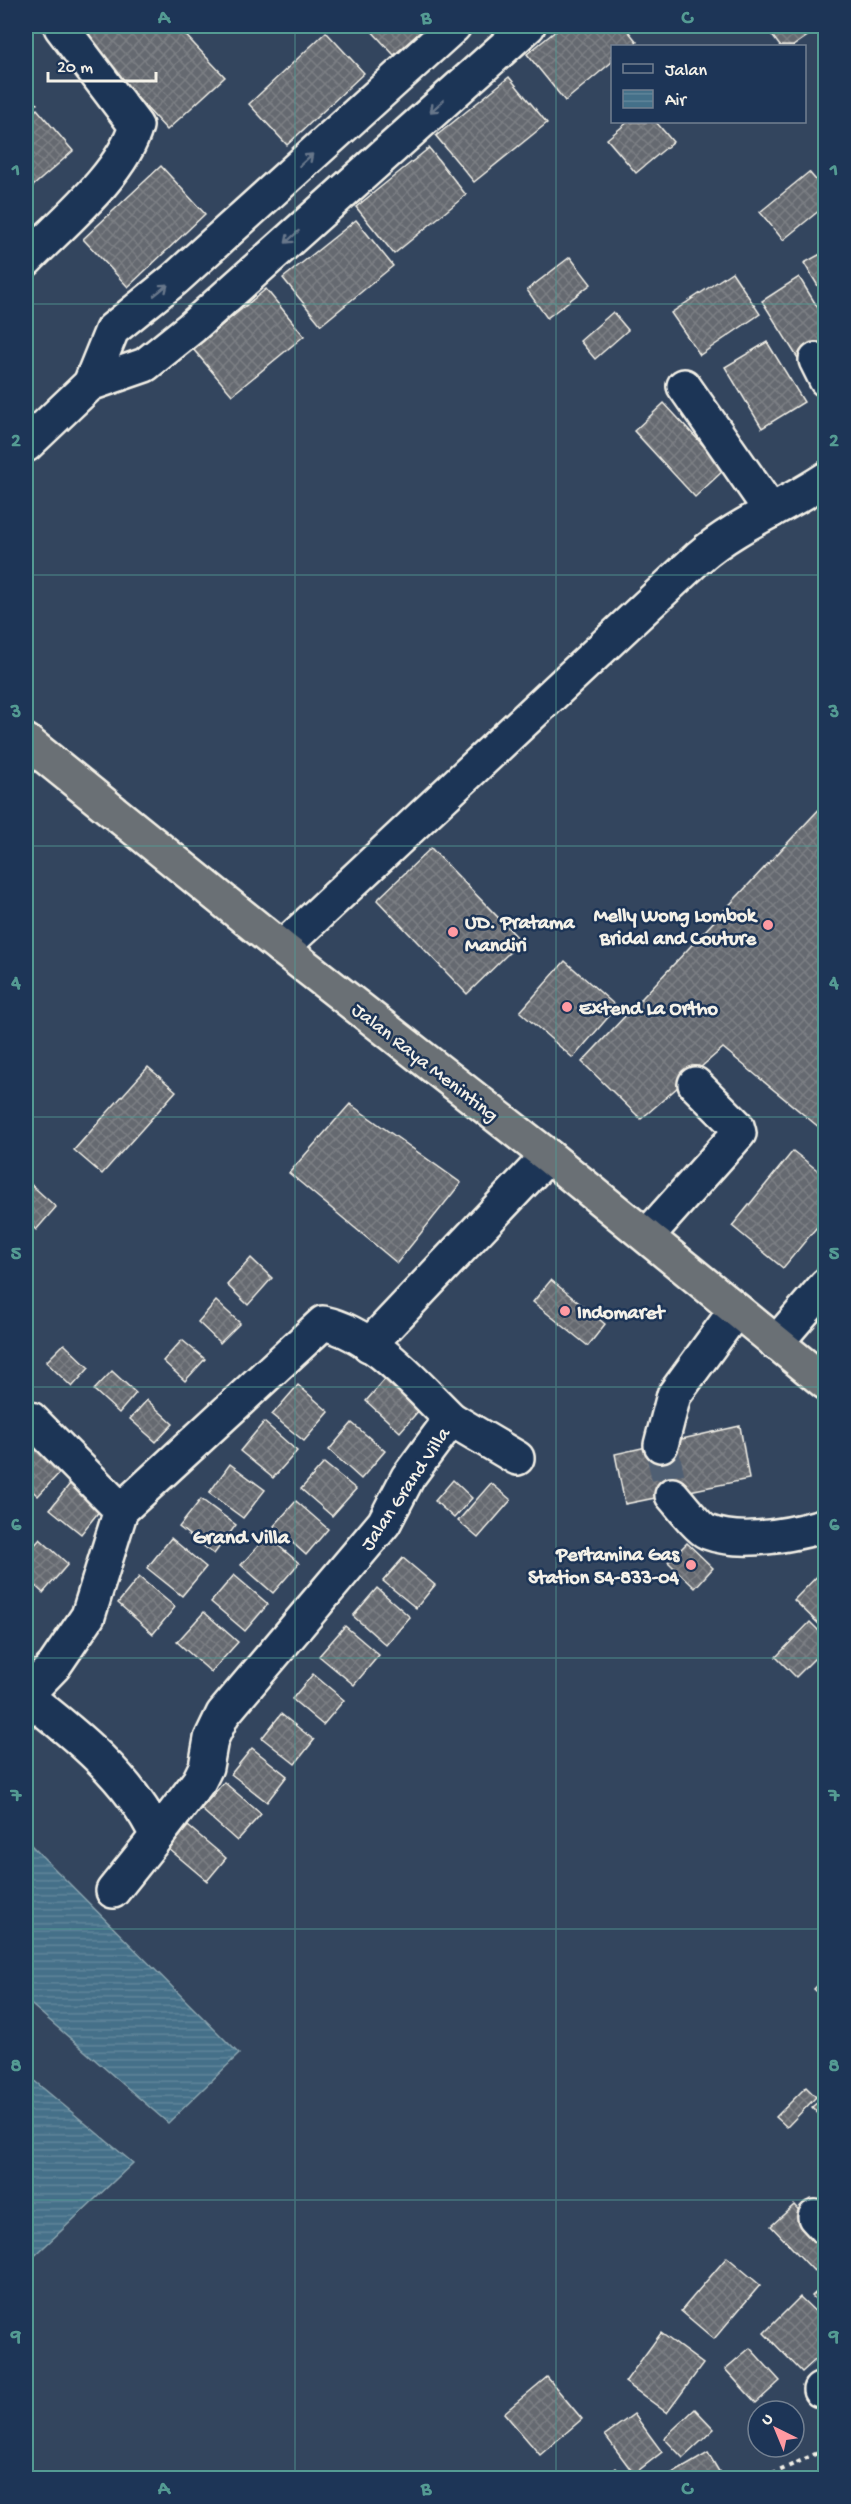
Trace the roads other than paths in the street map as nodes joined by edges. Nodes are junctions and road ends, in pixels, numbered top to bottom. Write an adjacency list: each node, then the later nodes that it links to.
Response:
1 (528, 26): 4 (street)
2 (61, 27): 5 (street)
3 (444, 35): 4 (street); 6 (street, one-way to 3)
4 (468, 79): 7 (street, one-way to 7)
5 (26, 260)
6 (136, 310): 7 (street); 8 (street)
7 (167, 347): 8 (street)
8 (90, 384): 10 (street)
9 (684, 386): 12 (street)
10 (26, 445)
11 (825, 480): 12 (street)
12 (771, 511): 14 (street)
13 (26, 741): 14 (highway, Jalan Raya Meninting)
14 (282, 948): 16 (highway, Jalan Raya Meninting)
15 (695, 1084): 17 (street)
16 (548, 1156): 17 (highway, Jalan Raya Meninting); 21 (street)
17 (646, 1236): 19 (highway, Jalan Raya Meninting)
18 (825, 1285): 20 (street)
19 (736, 1310): 20 (highway, Jalan Raya Meninting); 25 (street)
20 (776, 1343): 22 (highway, Jalan Raya Meninting)
21 (369, 1345): 24 (street, Jalan Grand Villa); 28 (street, Jalan Grand Villa)
22 (825, 1383)
23 (31, 1419): 28 (street)
24 (451, 1419): 26 (street); 31 (street, Jalan Grand Villa)
25 (661, 1445)
26 (517, 1458)
27 (672, 1495): 29 (street)
28 (122, 1510): 30 (street, Jalan Grand Villa)
29 (825, 1525)
30 (26, 1696): 31 (street, Jalan Grand Villa)
31 (157, 1836): 32 (street)
32 (113, 1891)

